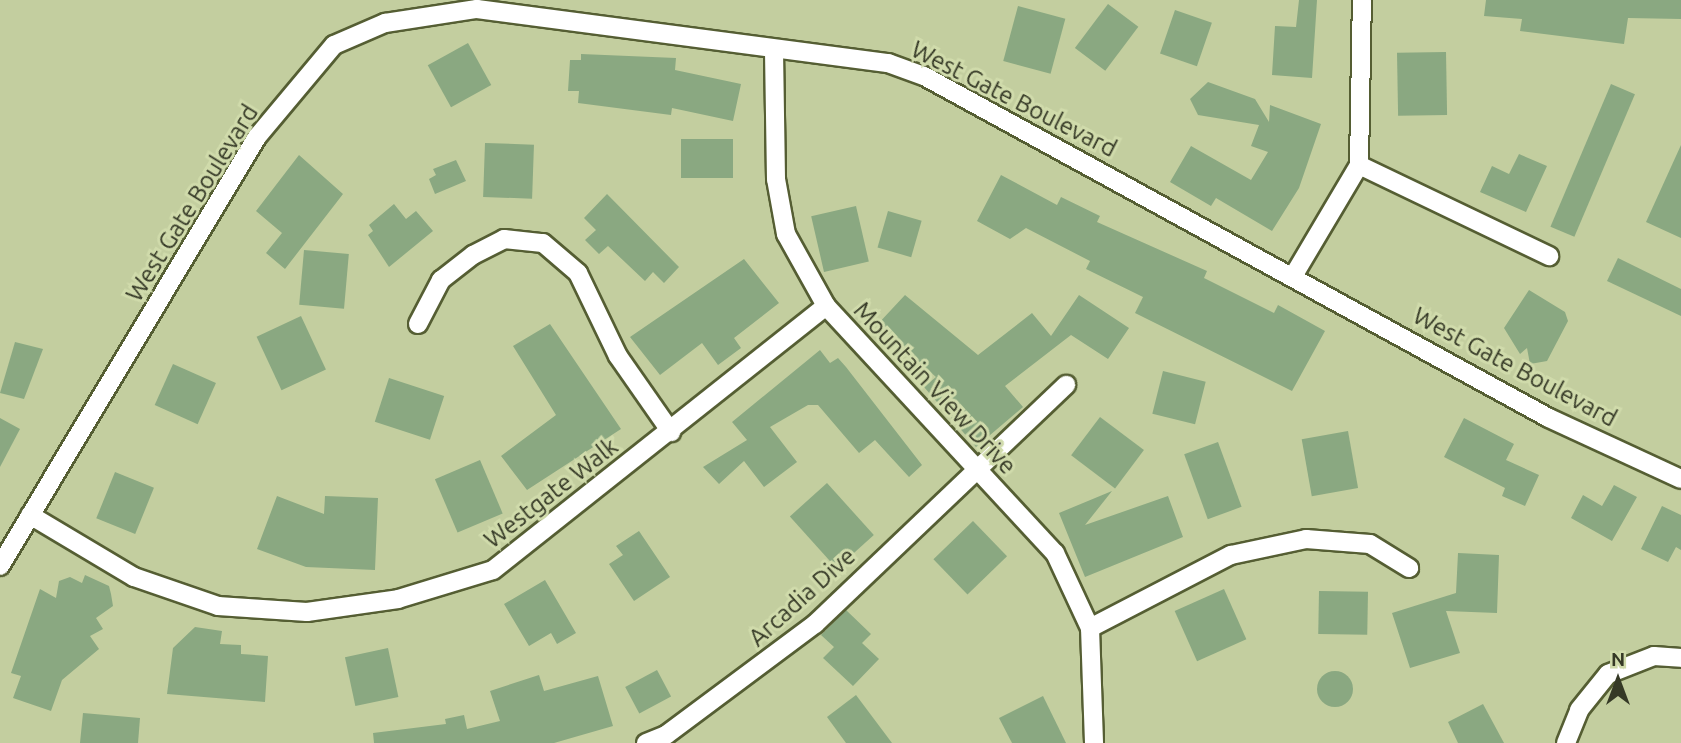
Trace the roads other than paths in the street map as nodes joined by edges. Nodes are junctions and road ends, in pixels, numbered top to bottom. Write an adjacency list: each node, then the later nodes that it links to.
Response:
1 (1362, 0): 3 (street)
2 (774, 51): 5 (street, West Gate Boulevard); 6 (street, Mountain View Drive); 12 (street, West Gate Boulevard)
3 (1359, 165): 4 (street); 5 (street)
4 (1549, 256)
5 (1295, 273): 11 (street, West Gate Boulevard)
6 (825, 306): 9 (street, Westgate Walk); 10 (street, Mountain View Drive)
7 (418, 324): 9 (street)
8 (1066, 386): 10 (street, Arcadia Dive)
9 (671, 432): 12 (street, Westgate Walk)
10 (979, 472): 15 (street, Mountain View Drive); 17 (street, Arcadia Dive)
11 (1681, 479)
12 (30, 515): 13 (street, West Gate Boulevard)
13 (0, 566)
14 (1409, 568): 15 (street)
15 (1090, 628): 18 (street, Mountain View Drive)
16 (1681, 658): 19 (street)
17 (646, 743)
18 (1094, 743)
19 (1566, 743)

